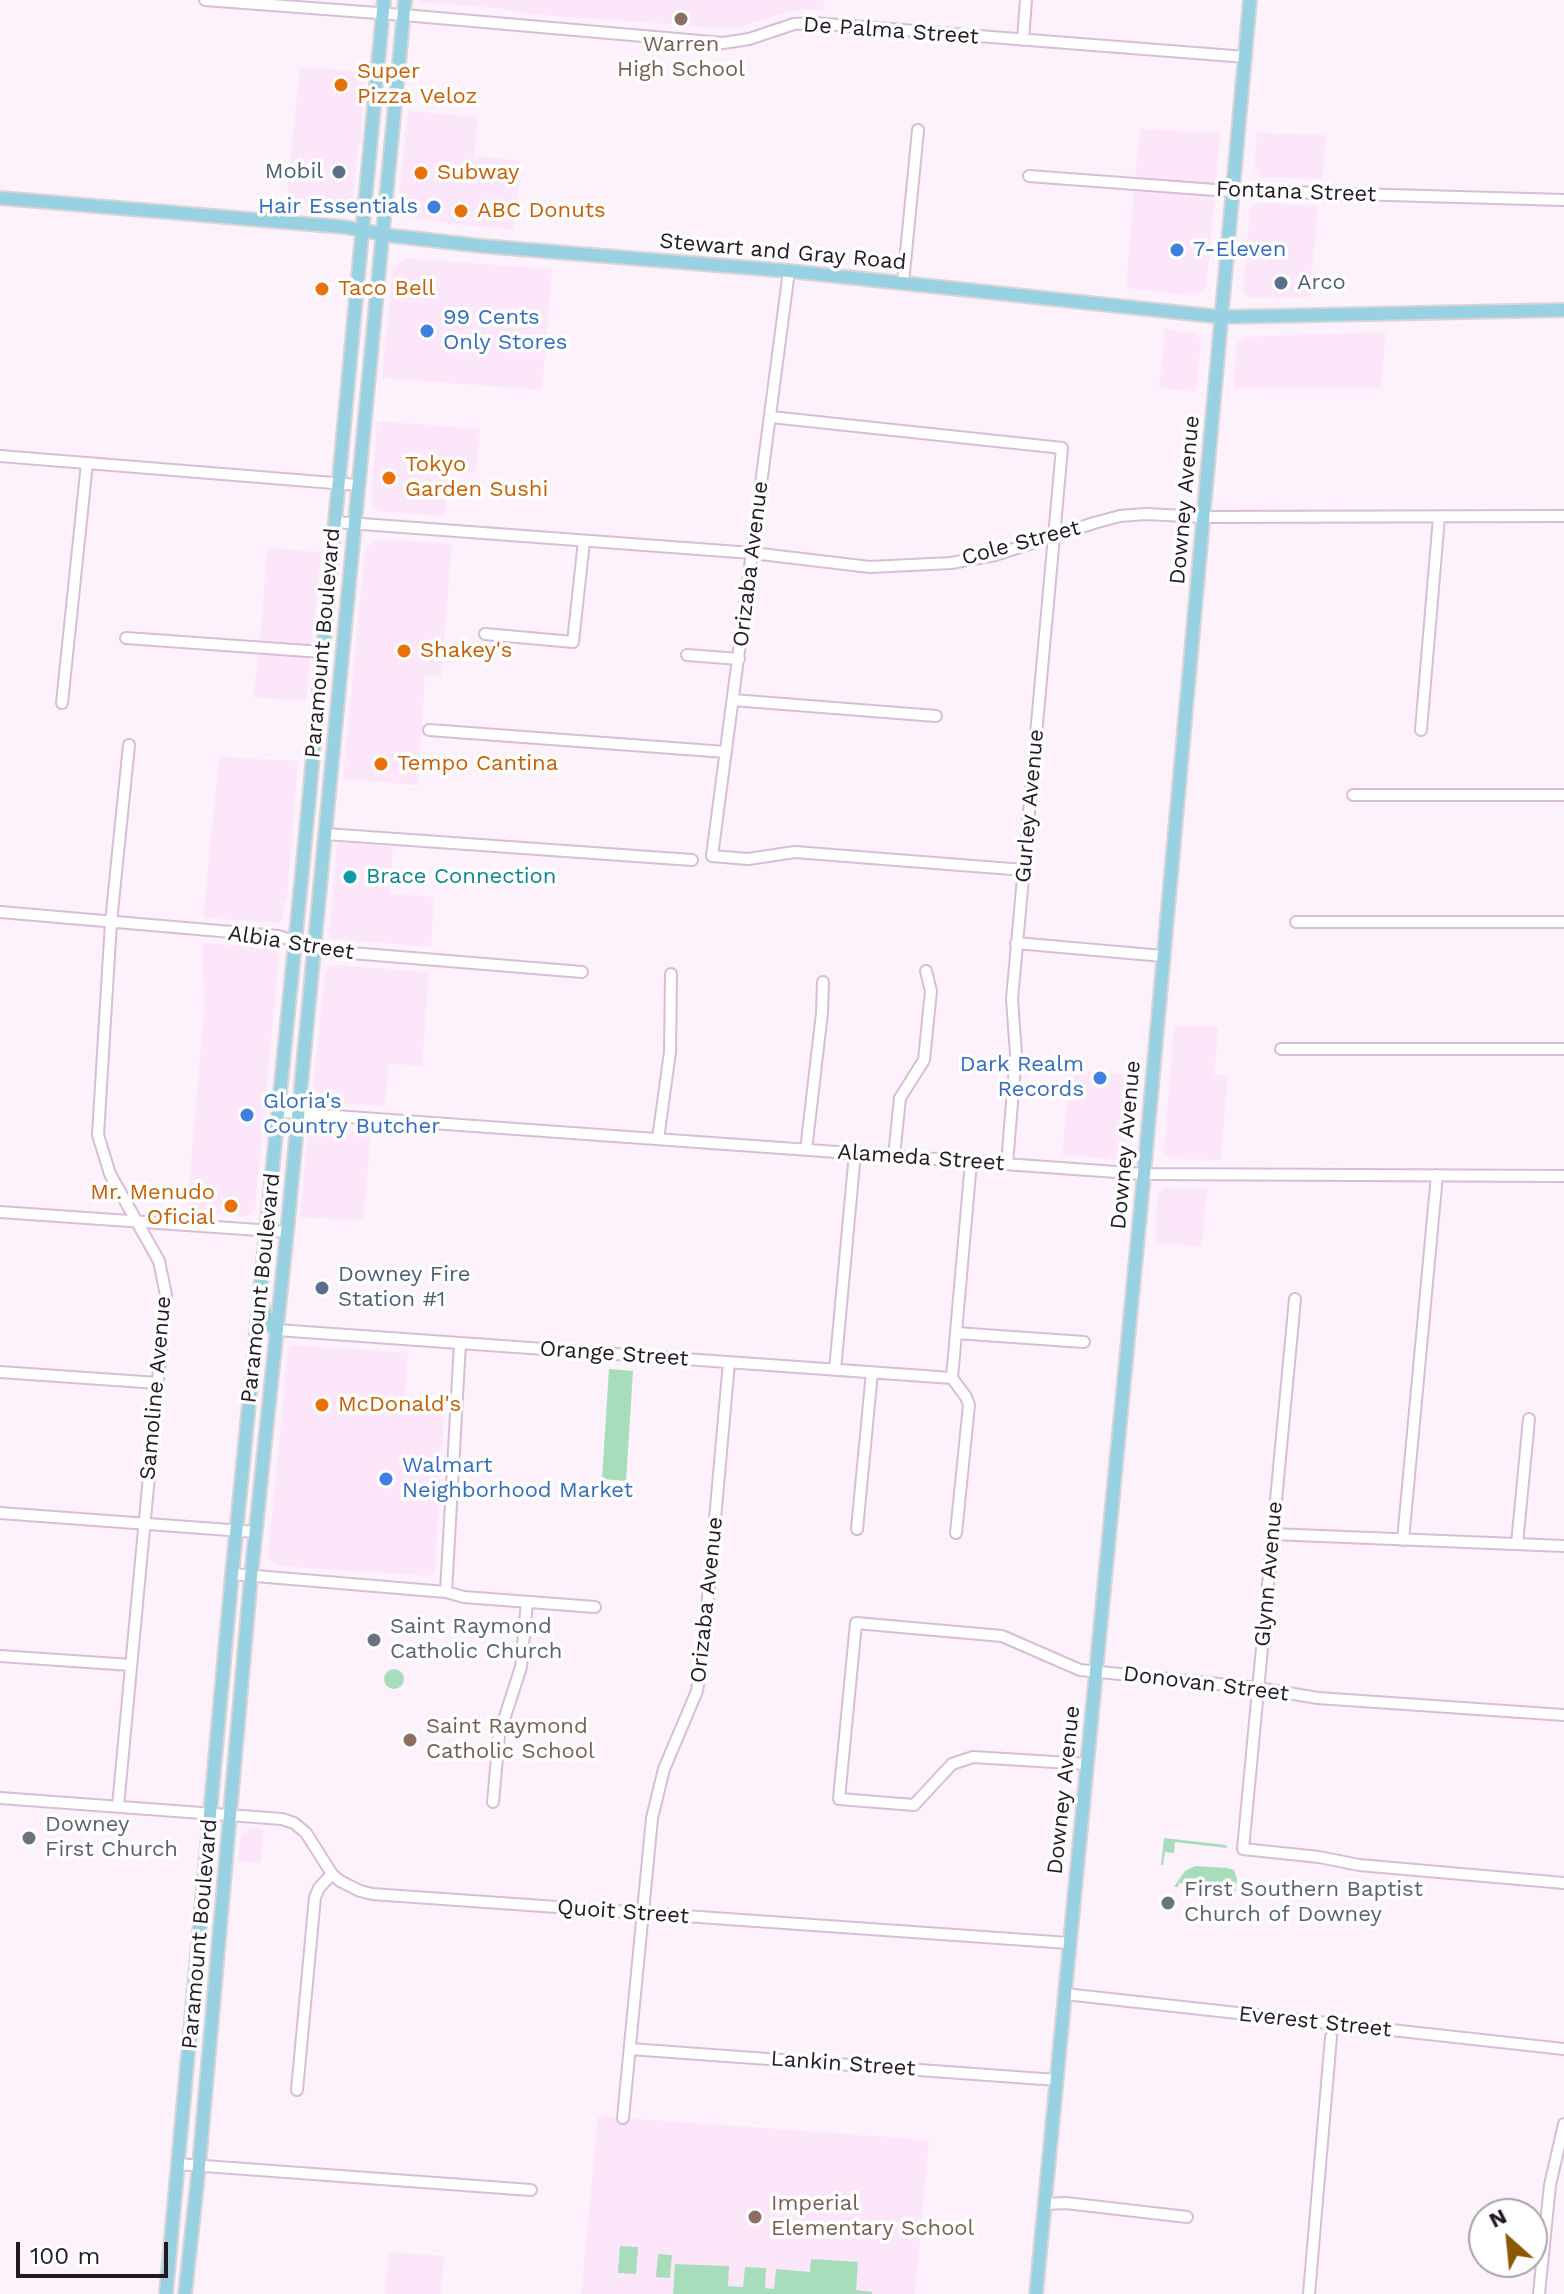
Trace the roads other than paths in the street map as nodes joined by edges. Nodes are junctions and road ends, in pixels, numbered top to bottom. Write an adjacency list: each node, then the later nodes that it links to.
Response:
1 (205, 0): 5 (street, De Palma Street)
2 (405, 0): 6 (main road, Paramount Boulevard)
3 (1026, 0): 7 (street)
4 (1250, 0): 8 (main road, Downey Avenue)
5 (384, 7): 6 (street, De Palma Street); 14 (main road, Paramount Boulevard)
6 (404, 15): 7 (street, De Palma Street); 15 (main road, Paramount Boulevard)
7 (1023, 40): 8 (street, De Palma Street)
8 (1246, 57): 11 (main road, Downey Avenue)
9 (918, 130): 17 (street)
10 (1029, 176): 11 (street, Fontana Street)
11 (1234, 190): 13 (street, Fontana Street); 19 (main road, Downey Avenue)
12 (0, 198): 14 (main road, Stewart and Gray Road)
13 (1564, 200)
14 (363, 230): 15 (main road, Stewart and Gray Road); 23 (main road, Paramount Boulevard)
15 (383, 233): 16 (main road, Stewart and Gray Road); 24 (main road, Paramount Boulevard)
16 (789, 271): 17 (main road, Stewart and Gray Road); 20 (street, Orizaba Avenue)
17 (903, 283): 19 (main road, Stewart and Gray Road)
18 (1564, 310): 19 (main road, Stewart and Gray Road)
19 (1222, 317): 26 (main road, Downey Avenue)
20 (771, 417): 30 (street, Gurley Avenue); 32 (street, Orizaba Avenue)
21 (0, 456): 22 (street)
22 (87, 463): 23 (street); 39 (street)
23 (339, 484): 24 (street); 28 (main road, Paramount Boulevard)
24 (358, 485): 29 (main road, Paramount Boulevard)
25 (1564, 516): 27 (street, Cole Street)
26 (1205, 517): 27 (street, Cole Street); 30 (street, Cole Street); 57 (main road, Downey Avenue)
27 (1439, 517): 42 (street)
28 (335, 522): 29 (street, Cole Street); 35 (main road, Paramount Boulevard)
29 (355, 524): 31 (street, Cole Street); 47 (main road, Paramount Boulevard)
30 (1054, 537): 32 (street, Cole Street); 49 (street, Gurley Avenue)
31 (584, 541): 32 (street, Cole Street); 33 (street)
32 (752, 553): 37 (street, Orizaba Avenue)
33 (485, 634)
34 (126, 638): 35 (street)
35 (322, 652): 54 (main road, Paramount Boulevard)
36 (687, 655): 37 (street)
37 (739, 659): 38 (street, Orizaba Avenue)
38 (733, 700): 40 (street); 44 (street, Orizaba Avenue)
39 (62, 703)
40 (936, 716)
41 (429, 730): 44 (street)
42 (1421, 730)
43 (129, 745): 51 (street, Samoline Avenue)
44 (726, 752): 49 (street, Orizaba Avenue)
45 (1353, 795): 46 (street)
46 (1564, 795)
47 (326, 834): 48 (street); 56 (main road, Paramount Boulevard)
48 (692, 860)
49 (1024, 870): 55 (street, Gurley Avenue)
50 (0, 912): 51 (street, Albia Street)
51 (111, 922): 54 (street, Albia Street); 76 (street, Samoline Avenue)
52 (1296, 922): 53 (street)
53 (1564, 922)
54 (295, 941): 56 (street, Albia Street); 64 (main road, Paramount Boulevard)
55 (1016, 943): 57 (street); 71 (street, Gurley Avenue)
56 (314, 947): 59 (street, Albia Street); 65 (main road, Paramount Boulevard)
57 (1163, 956): 72 (main road, Downey Avenue)
58 (926, 971): 69 (street)
59 (582, 972)
60 (671, 974): 66 (street)
61 (823, 982): 67 (street)
62 (1281, 1049): 63 (street)
63 (1564, 1049)
64 (279, 1112): 65 (street, Alameda Street); 77 (main road, Paramount Boulevard)
65 (298, 1113): 66 (street, Alameda Street); 78 (main road, Paramount Boulevard)
66 (658, 1139): 67 (street, Alameda Street)
67 (806, 1150): 68 (street, Alameda Street)
68 (855, 1153): 69 (street, Alameda Street); 86 (street)
69 (894, 1156): 70 (street, Alameda Street)
70 (971, 1162): 71 (street, Alameda Street); 82 (street)
71 (1007, 1164): 72 (street, Alameda Street)
72 (1144, 1174): 73 (street, Alameda Street); 109 (main road, Downey Avenue)
73 (1437, 1175): 74 (street, Alameda Street); 99 (street)
74 (1564, 1176)
75 (0, 1212): 76 (street)
76 (136, 1222): 77 (street); 90 (street, Samoline Avenue)
77 (267, 1231): 78 (street); 79 (main road, Paramount Boulevard)
78 (287, 1232): 81 (main road, Paramount Boulevard)
79 (259, 1297): 81 (main road); 95 (main road, Paramount Boulevard)
80 (1295, 1299): 98 (street, Glynn Avenue)
81 (277, 1330): 84 (street, Orange Street); 96 (main road, Paramount Boulevard)
82 (956, 1333): 83 (street); 89 (street)
83 (1084, 1342)
84 (460, 1343): 85 (street, Orange Street); 104 (street)
85 (729, 1362): 86 (street, Orange Street); 120 (street, Orizaba Avenue)
86 (835, 1370): 88 (street, Orange Street)
87 (0, 1372): 90 (street)
88 (872, 1372): 89 (street, Orange Street); 94 (street)
89 (952, 1378): 97 (street)
90 (158, 1383): 93 (street, Samoline Avenue)
91 (1529, 1419): 100 (street)
92 (0, 1513): 93 (street)
93 (145, 1524): 95 (street); 108 (street, Samoline Avenue)
94 (857, 1529)
95 (236, 1531): 96 (street); 102 (main road, Paramount Boulevard)
96 (256, 1532): 103 (main road, Paramount Boulevard)
97 (956, 1533)
98 (1272, 1534): 99 (street); 110 (street, Glynn Avenue)
99 (1403, 1540): 100 (street)
100 (1517, 1544): 101 (street)
101 (1564, 1546)
102 (232, 1574): 103 (street); 116 (main road, Paramount Boulevard)
103 (251, 1576): 104 (street); 117 (main road, Paramount Boulevard)
104 (446, 1592): 105 (street)
105 (527, 1602): 106 (street); 114 (street)
106 (595, 1607)
107 (0, 1656): 108 (street)
108 (131, 1665): 115 (street, Samoline Avenue)
109 (1096, 1672): 110 (street, Donovan Street); 112 (main road, Downey Avenue); 112 (street, Donovan Street)
110 (1258, 1688): 111 (street, Donovan Street); 119 (street, Glynn Avenue)
111 (1564, 1715)
112 (1087, 1764): 121 (main road, Downey Avenue)
113 (0, 1798): 115 (street, Quoit Street)
114 (493, 1802)
115 (118, 1806): 116 (street, Quoit Street)
116 (210, 1813): 117 (street, Quoit Street); 130 (main road, Paramount Boulevard)
117 (231, 1815): 118 (street, Quoit Street); 131 (main road, Paramount Boulevard)
118 (332, 1874): 120 (street, Quoit Street); 127 (street)
119 (1564, 1883)
120 (643, 1913): 121 (street, Quoit Street); 124 (street, Orizaba Avenue)
121 (1069, 1943): 122 (main road, Downey Avenue)
122 (1065, 1994): 125 (street, Everest Street); 126 (main road, Downey Avenue)
123 (1331, 2037): 138 (street)
124 (630, 2049): 126 (street, Lankin Street); 128 (street, Orizaba Avenue)
125 (1564, 2049)
126 (1057, 2080): 133 (main road, Downey Avenue)
127 (297, 2090)
128 (623, 2118)
129 (1564, 2124): 139 (street)
130 (177, 2164): 131 (street); 135 (main road, Paramount Boulevard)
131 (199, 2166): 132 (street); 136 (main road, Paramount Boulevard)
132 (531, 2190)
133 (1045, 2204): 134 (street); 137 (main road, Downey Avenue)
134 (1187, 2217)
135 (166, 2294)
136 (185, 2294)
137 (1036, 2294)
138 (1309, 2294)
139 (1539, 2294)

